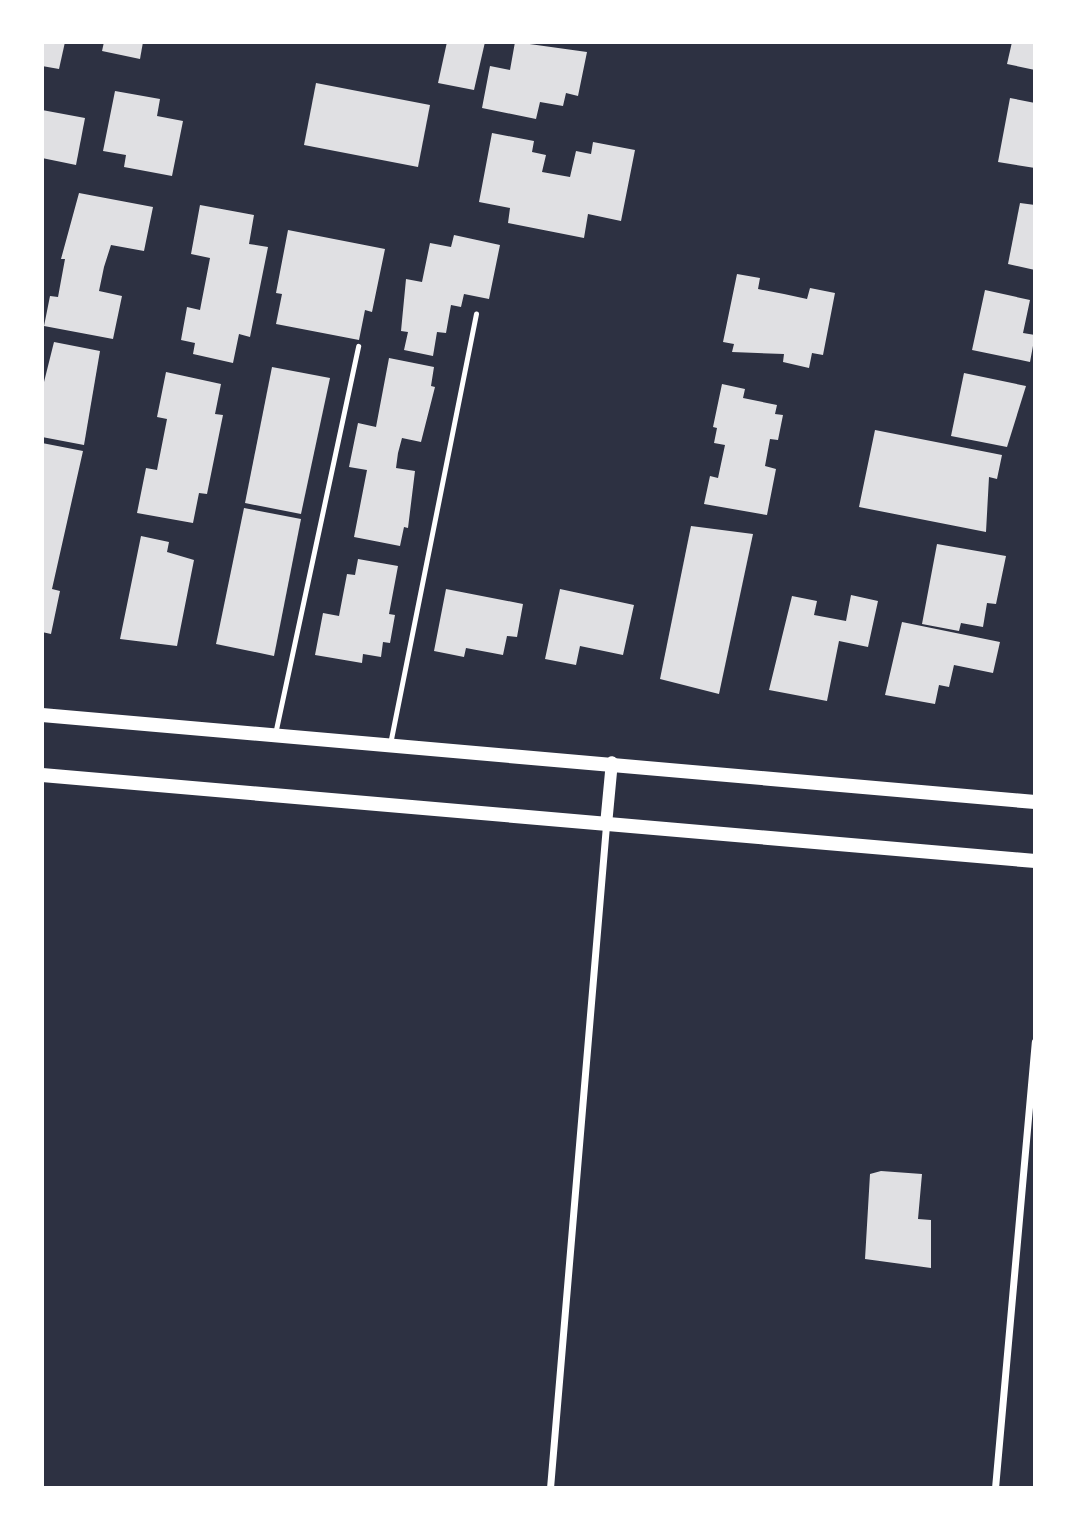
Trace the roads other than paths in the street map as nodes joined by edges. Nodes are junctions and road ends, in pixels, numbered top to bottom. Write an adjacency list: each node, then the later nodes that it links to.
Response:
1 (476, 314): 5 (lane)
2 (358, 346): 4 (lane)
3 (42, 715): 4 (main road)
4 (275, 734): 5 (main road)
5 (390, 744): 6 (main road)
6 (612, 762): 8 (main road); 9 (street)
7 (42, 775): 9 (main road)
8 (1035, 803)
9 (606, 825): 10 (main road); 12 (street)
10 (1035, 861)
11 (1035, 1041): 13 (street)
12 (550, 1488)
13 (995, 1488)

